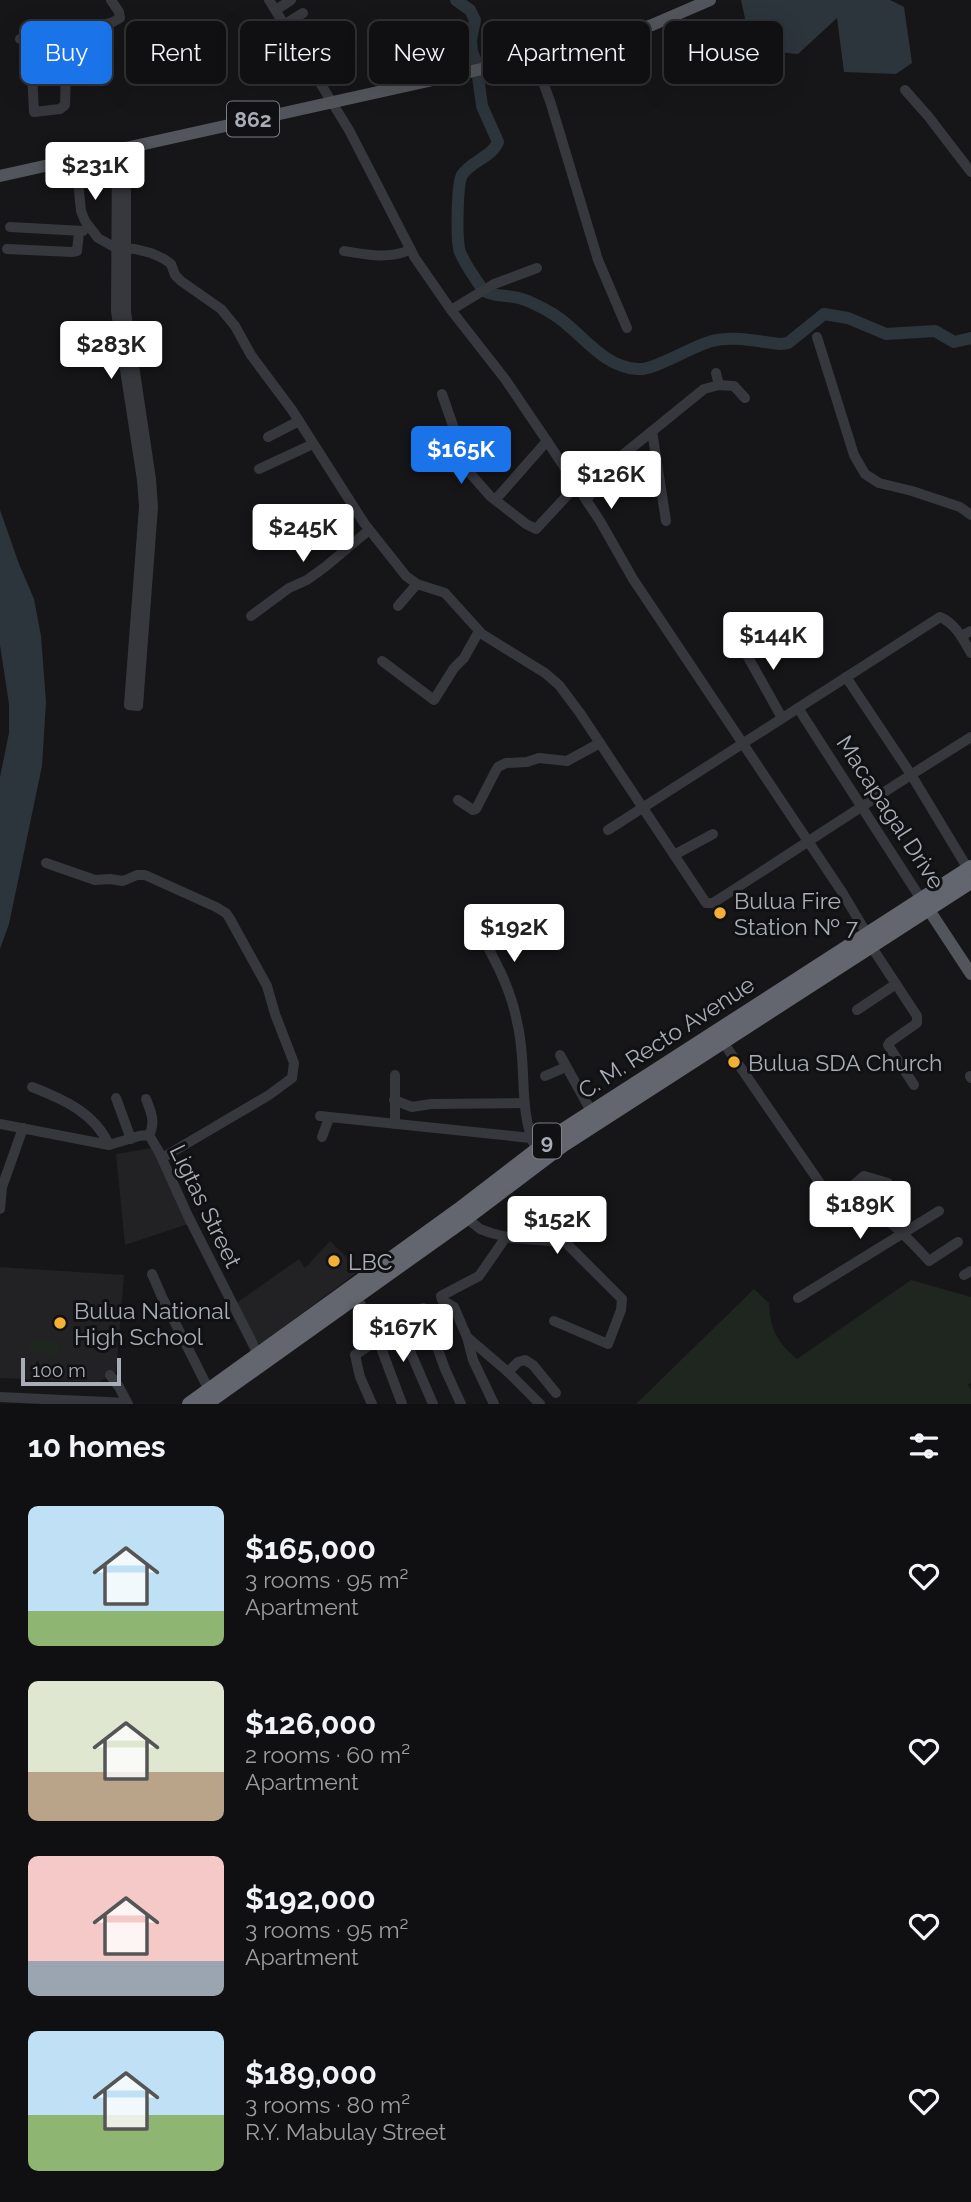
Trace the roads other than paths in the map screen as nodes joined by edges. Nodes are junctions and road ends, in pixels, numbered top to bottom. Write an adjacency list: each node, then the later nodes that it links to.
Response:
1 (111, 0): 7 (street)
2 (269, 0): 5 (street)
3 (290, 0): 5 (street)
4 (710, 0): 10 (main road, 862)
5 (276, 10): 8 (street)
6 (303, 13): 9 (street)
7 (112, 21)
8 (283, 21)
9 (290, 21)
10 (650, 26)
11 (64, 62): 11 (street)
12 (483, 70): 16 (main road, 862)
13 (322, 84): 16 (street)
14 (544, 84): 30 (street)
15 (905, 90): 19 (street)
16 (333, 102): 17 (main road, 862); 26 (street)
17 (122, 149): 18 (main road, 862); 25 (street)
18 (79, 158): 20 (main road, 862); 22 (street)
19 (971, 172)
20 (0, 176)
21 (10, 227): 23 (street)
22 (91, 230): 23 (street); 25 (street)
23 (79, 232): 24 (street)
24 (7, 248)
25 (121, 248): 36 (street); 58 (street)
26 (410, 250): 27 (street); 29 (street)
27 (344, 251)
28 (537, 268): 29 (street)
29 (450, 310): 39 (street)
30 (627, 328)
31 (817, 337): 45 (street)
32 (716, 373): 33 (street)
33 (719, 385): 35 (street); 37 (street)
34 (442, 394): 43 (street)
35 (745, 398)
36 (299, 421): 38 (street); 40 (street)
37 (652, 431): 44 (street); 46 (street)
38 (268, 437)
39 (547, 441): 42 (street); 43 (street)
40 (313, 444): 41 (street); 47 (street)
41 (259, 469)
42 (576, 486): 43 (street); 44 (street)
43 (496, 499)
44 (586, 500): 63 (street)
45 (971, 514)
46 (666, 521)
47 (369, 530): 48 (street); 50 (street)
48 (417, 584): 49 (street); 51 (street)
49 (398, 606)
50 (251, 616)
51 (479, 631): 56 (street); 62 (street)
52 (971, 631): 53 (street)
53 (961, 636): 55 (street); 57 (street)
54 (738, 639): 60 (street)
55 (971, 653)
56 (382, 662)
57 (846, 677): 59 (street); 64 (street)
58 (133, 706)
59 (798, 708): 60 (street); 66 (street, Macapagal Drive)
60 (782, 718): 63 (street)
61 (971, 737): 64 (street)
62 (600, 743): 65 (street); 67 (street)
63 (743, 744): 67 (street); 70 (street)
64 (912, 776): 66 (street); 73 (street)
65 (458, 800)
66 (862, 805): 70 (street); 74 (street, Macapagal Drive)
67 (643, 807): 68 (street); 71 (street)
68 (608, 830)
69 (713, 834): 71 (street)
70 (808, 842): 71 (street); 76 (street)
71 (674, 855)
72 (46, 863): 100 (street)
73 (970, 873): 74 (highway, C. M. Recto Avenue / 9)
74 (925, 905): 76 (highway, C. M. Recto Avenue / 9); 77 (main road, Macapagal Drive)
75 (478, 916): 90 (street)
76 (869, 940): 78 (street); 80 (highway, C. M. Recto Avenue / 9)
77 (971, 974)
78 (896, 984): 79 (street); 85 (street)
79 (857, 1010)
80 (720, 1037): 91 (highway, C. M. Recto Avenue / 9); 102 (street); 105 (highway, C. M. Recto Avenue / 9)
81 (560, 1055): 82 (street)
82 (566, 1067): 84 (street); 91 (street)
83 (395, 1075): 89 (street)
84 (545, 1076)
85 (914, 1085)
86 (32, 1087): 99 (street)
87 (116, 1098): 97 (street)
88 (146, 1099): 95 (street)
89 (394, 1100): 90 (street); 93 (street)
90 (523, 1103): 98 (street)
91 (591, 1111): 98 (highway, C. M. Recto Avenue / 9)
92 (0, 1124): 94 (street, Ligtas Street)
93 (395, 1124): 96 (street); 98 (street)
94 (23, 1128): 99 (street, Ligtas Street); 103 (street)
95 (149, 1135): 97 (street, Ligtas Street); 100 (street, Ligtas Street)
96 (322, 1137)
97 (131, 1139): 99 (street, Ligtas Street)
98 (533, 1144): 105 (highway, C. M. Recto Avenue / 9)
99 (109, 1145)
100 (162, 1158): 116 (street, Ligtas Street)
101 (888, 1183): 102 (street)
102 (845, 1192): 106 (street)
103 (0, 1209)
104 (939, 1211): 106 (street)
105 (462, 1214): 107 (street); 111 (highway, C. M. Recto Avenue / 9); 116 (highway, C. M. Recto Avenue / 9)
106 (903, 1233): 108 (street); 110 (street)
107 (506, 1237): 113 (street); 115 (street)
108 (958, 1241)
109 (152, 1273): 121 (street)
110 (798, 1298)
111 (353, 1299): 114 (street); 116 (highway, C. M. Recto Avenue / 9)
112 (397, 1321): 114 (street); 127 (street); 128 (street)
113 (554, 1321)
114 (376, 1336): 125 (street); 126 (street)
115 (467, 1337): 117 (street); 123 (street)
116 (260, 1359): 121 (highway, C. M. Recto Avenue / 9)
117 (508, 1372): 119 (street); 129 (street)
118 (110, 1375): 122 (street)
119 (556, 1393)
120 (0, 1397): 122 (street)
121 (208, 1397): 124 (highway, C. M. Recto Avenue / 9)
122 (127, 1403)
123 (494, 1403)
124 (189, 1404)
125 (372, 1404)
126 (402, 1404)
127 (433, 1404)
128 (461, 1404)
129 (540, 1404)

